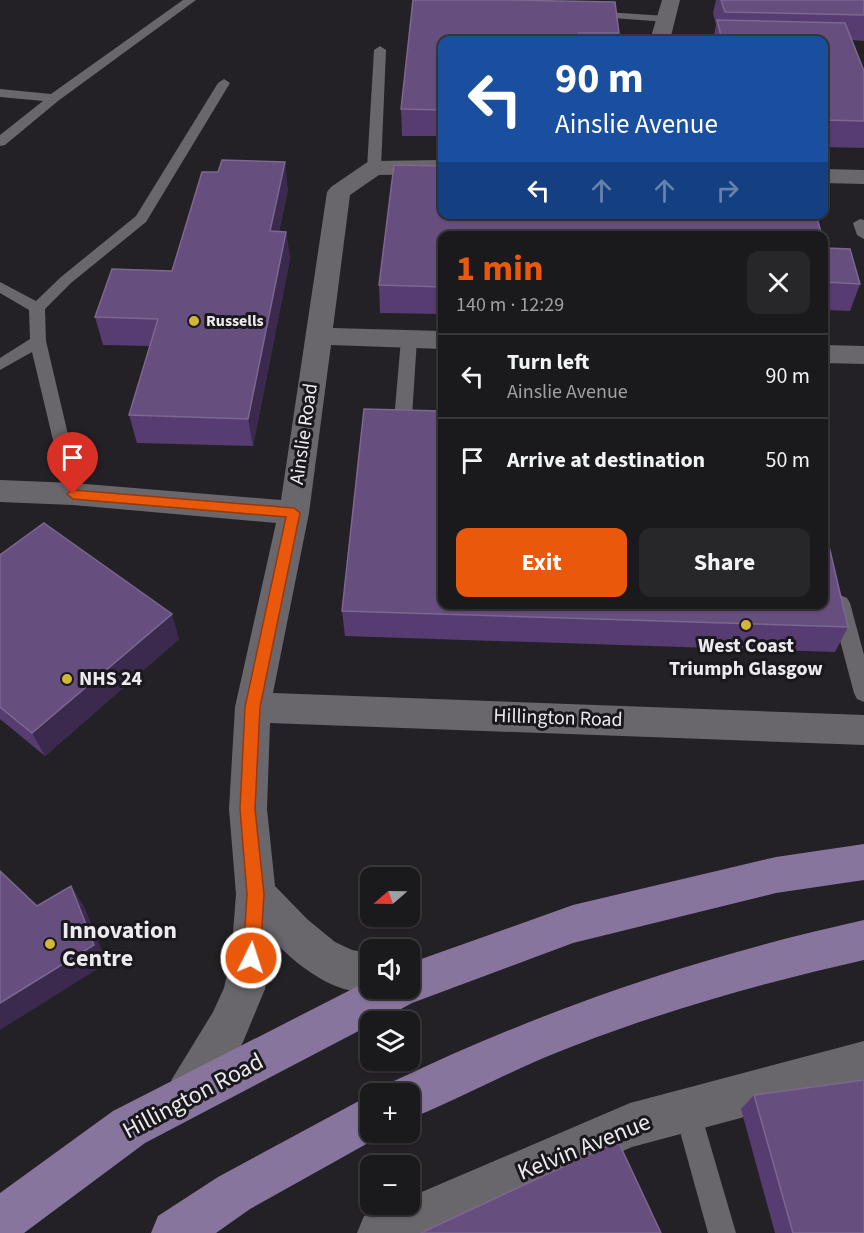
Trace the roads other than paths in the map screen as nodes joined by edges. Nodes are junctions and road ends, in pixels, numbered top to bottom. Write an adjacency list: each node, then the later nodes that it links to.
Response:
1 (190, 0): 8 (lane)
2 (668, 9): 3 (lane); 4 (street)
3 (580, 14)
4 (661, 36)
5 (380, 50): 11 (lane)
6 (224, 83): 15 (lane)
7 (0, 93): 8 (lane)
8 (54, 98): 9 (lane)
9 (0, 142)
10 (438, 167): 11 (street)
11 (374, 168): 16 (street, Ainslie Road)
12 (828, 176): 13 (street)
13 (864, 177)
14 (0, 287): 15 (lane)
15 (37, 308): 19 (lane)
16 (318, 336): 17 (street); 26 (street, Ainslie Road)
17 (409, 339): 18 (street); 23 (lane)
18 (438, 340)
19 (38, 341): 22 (lane); 25 (lane)
20 (828, 354): 21 (street)
21 (864, 355)
22 (0, 365)
23 (402, 432)
24 (0, 491): 25 (street)
25 (73, 494): 26 (street)
26 (294, 513): 29 (street, Ainslie Road)
27 (835, 583): 28 (lane)
28 (864, 693)
29 (253, 707): 30 (street, Hillington Road); 32 (street, Ainslie Road)
30 (864, 730)
31 (864, 862): 35 (main road, Hillington Road)
32 (256, 894): 34 (street); 39 (street, Ainslie Road)
33 (864, 940): 38 (main road)
34 (360, 973)
35 (420, 977)
36 (375, 999): 39 (main road, Hillington Road)
37 (864, 1064): 40 (street, Kelvin Avenue)
38 (420, 1092)
39 (188, 1095): 42 (main road, Hillington Road)
40 (687, 1110): 44 (street, Kelvin Avenue); 45 (lane)
41 (360, 1123): 43 (main road)
42 (0, 1222)
43 (175, 1233)
44 (381, 1233)
45 (722, 1233)

